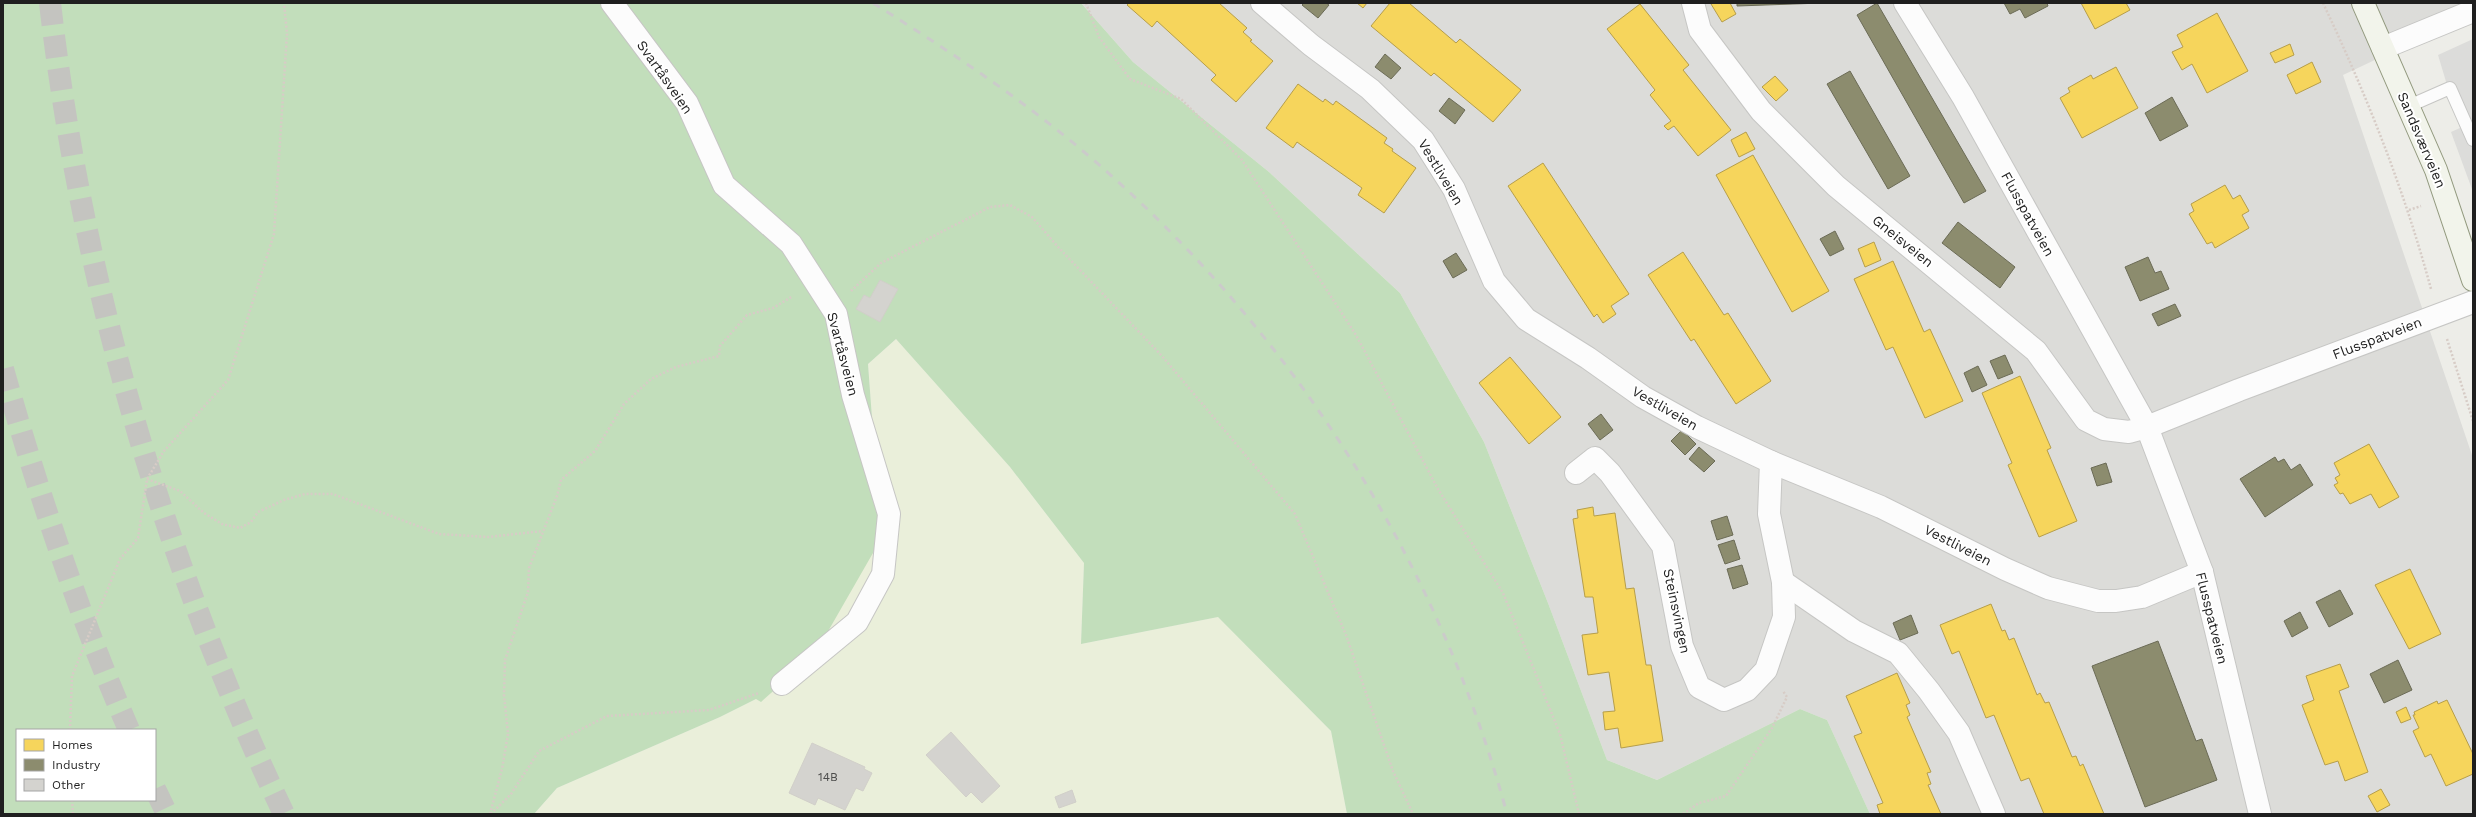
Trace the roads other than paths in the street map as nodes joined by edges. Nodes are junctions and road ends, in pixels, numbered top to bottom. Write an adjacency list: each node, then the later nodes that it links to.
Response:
1 (612, 3): 17 (street, Svartåsveien)
2 (1262, 3): 13 (street, Vestliveien)
3 (1693, 3): 12 (street, Gneisveien)
4 (1905, 3): 12 (street, Flusspatveien)
5 (2363, 3): 7 (main road, Sandsværveien)
6 (2473, 11): 7 (street)
7 (2383, 48): 8 (main road, Sandsværveien)
8 (2409, 106): 9 (lane); 10 (main road, Sandsværveien)
9 (2473, 140)
10 (2473, 278)
11 (2473, 302): 12 (street, Flusspatveien)
12 (2147, 427): 15 (street, Flusspatveien)
13 (1771, 462): 15 (street, Vestliveien); 16 (street, Steinsvingen)
14 (1576, 473): 16 (street, Steinsvingen)
15 (2202, 572): 19 (street, Flusspatveien)
16 (1783, 582): 18 (street)
17 (782, 684)
18 (1994, 814)
19 (2260, 814)

